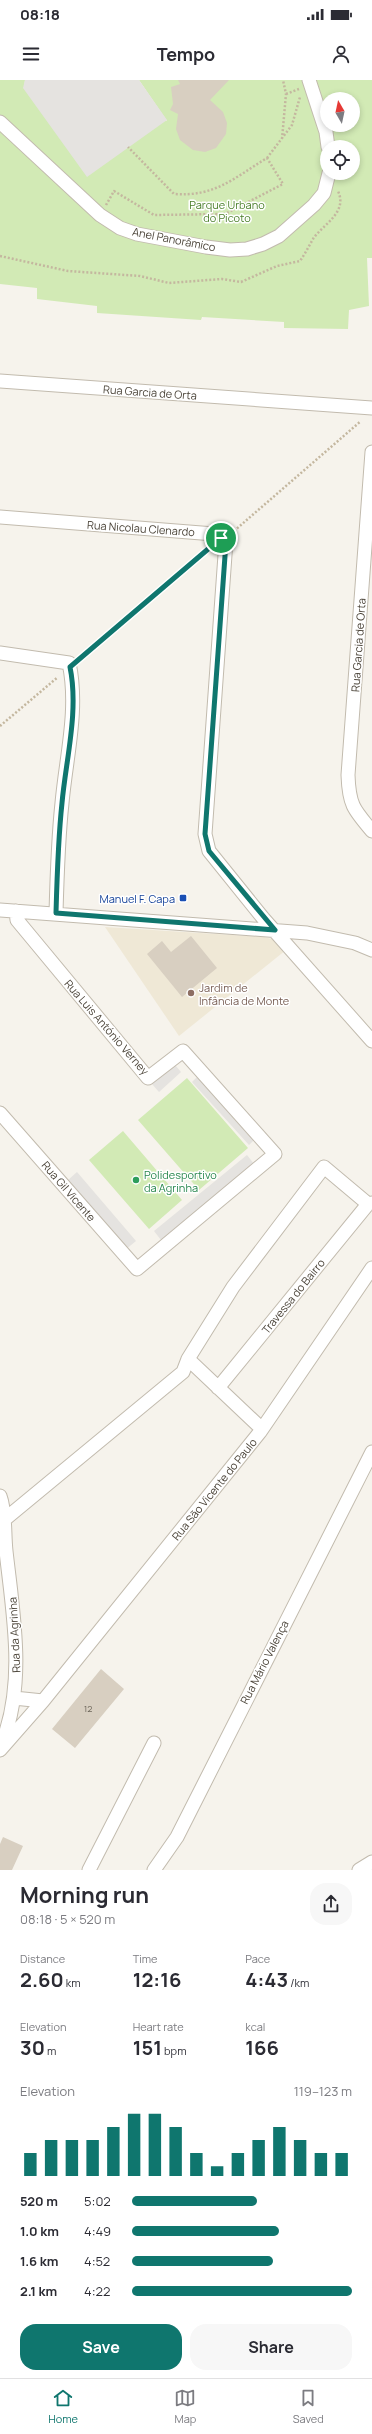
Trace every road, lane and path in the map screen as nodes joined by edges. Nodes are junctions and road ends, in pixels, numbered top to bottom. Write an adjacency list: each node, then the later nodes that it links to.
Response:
1 (283, 80): 4 (path)
2 (310, 81): 4 (path); 5 (street)
3 (0, 122): 10 (street, Anel Panorâmico)
4 (281, 140): 7 (path)
5 (327, 140)
6 (128, 147): 7 (path)
7 (268, 158): 10 (path)
8 (327, 180): 10 (street, Anel Panorâmico)
9 (331, 180): 11 (path)
10 (100, 215)
11 (0, 256)
12 (0, 381): 13 (street, Rua Garcia de Orta)
13 (369, 413): 16 (path)
14 (372, 452): 20 (street, Rua Garcia de Orta)
15 (0, 517): 16 (street, Rua Nicolau Clenardo)
16 (224, 540): 18 (path); 24 (street)
17 (0, 653): 18 (street)
18 (70, 667): 19 (path); 23 (street)
19 (0, 726)
20 (372, 831)
21 (0, 910): 22 (street)
22 (16, 911): 23 (street); 30 (street, Rua Luis António Verney)
23 (56, 913): 24 (street)
24 (275, 930): 25 (street); 26 (street)
25 (372, 950)
26 (372, 1040)
27 (0, 1113): 30 (street, Rua Gil Vicente)
28 (370, 1204): 31 (street); 32 (street, Travessa do Bairro)
29 (372, 1268): 33 (street, Rua São Vicente do Paulo)
30 (137, 1269)
31 (188, 1359): 32 (street); 36 (street)
32 (218, 1388): 33 (street)
33 (262, 1429): 39 (street, Rua São Vicente do Paulo)
34 (372, 1452): 44 (street, Rua Mário Valença)
35 (0, 1496): 36 (street, Rua da Agrinha)
36 (4, 1520): 37 (street, Rua da Agrinha)
37 (3, 1550): 38 (street, Rua da Agrinha)
38 (14, 1698): 39 (street); 41 (street, Rua da Agrinha)
39 (43, 1701): 41 (street, Rua São Vicente do Paulo)
40 (154, 1743): 43 (street)
41 (0, 1749)
42 (372, 1862): 45 (street)
43 (90, 1870)
44 (154, 1870)
45 (359, 1870)

